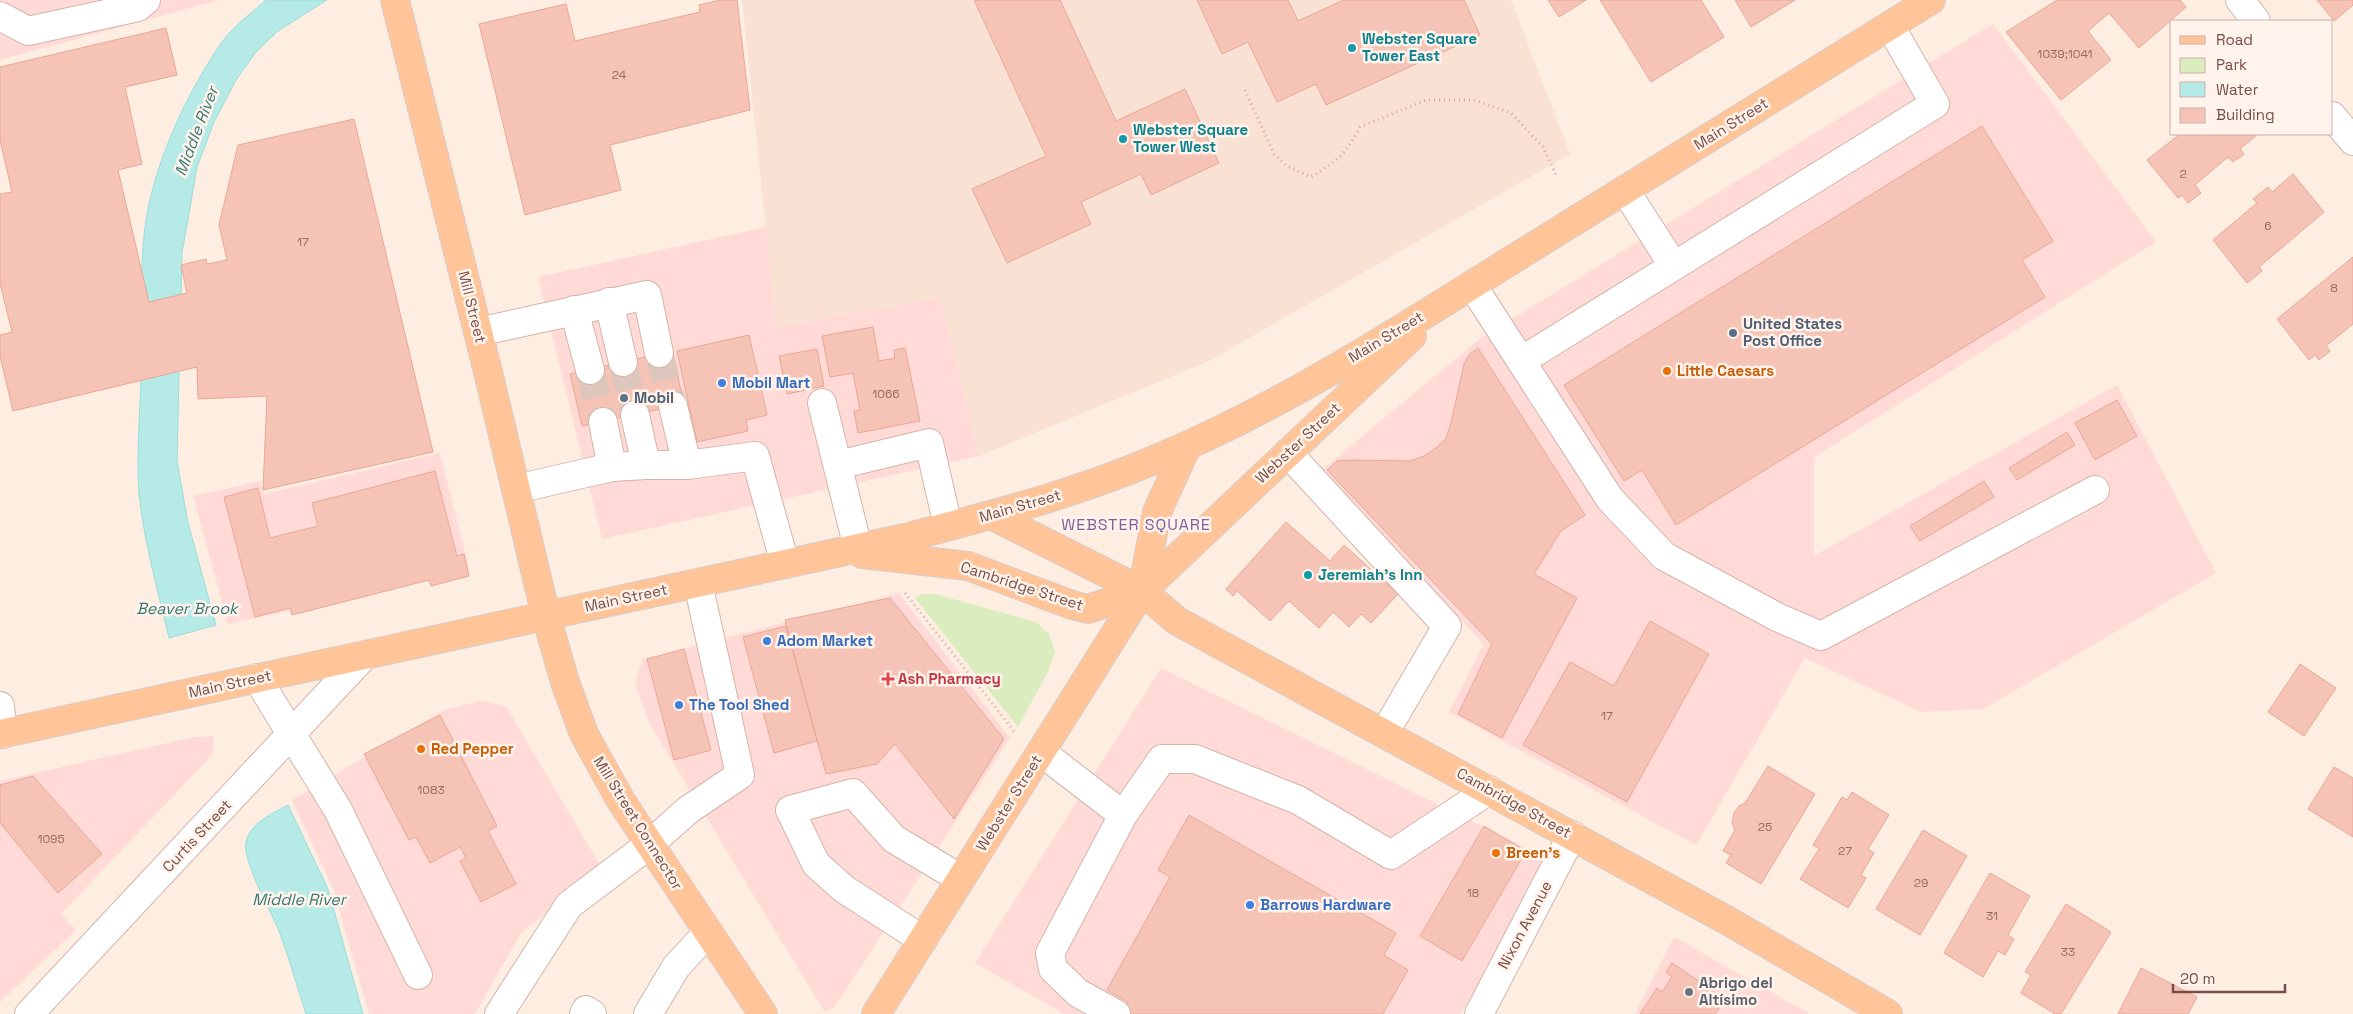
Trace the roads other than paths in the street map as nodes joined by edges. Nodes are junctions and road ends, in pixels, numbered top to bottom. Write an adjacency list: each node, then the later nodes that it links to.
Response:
1 (146, 0): 5 (street)
2 (394, 0): 15 (main road, Mill Street)
3 (1930, 0): 7 (main road, Main Street)
4 (2240, 0): 6 (street)
5 (0, 16)
6 (2255, 20)
7 (1890, 26): 10 (main road, Main Street); 11 (street)
8 (2333, 117): 9 (street)
9 (2353, 141)
10 (1625, 190): 11 (street); 12 (main road, Main Street)
11 (1673, 265): 17 (street)
12 (1464, 290): 17 (street); 24 (main road, Main Street); 25 (main road, Webster Street)
13 (609, 302): 14 (street); 16 (street); 18 (street)
14 (574, 310): 15 (street); 19 (street)
15 (478, 332): 30 (main road, Mill Street)
16 (659, 353)
17 (1521, 361): 31 (street)
18 (623, 362)
19 (590, 370)
20 (822, 403): 27 (street)
21 (673, 406): 28 (street)
22 (635, 414): 26 (street)
23 (603, 422): 29 (street)
24 (1187, 446): 32 (main road, Main Street); 37 (main road, Webster Street)
25 (1288, 453): 37 (main road, Webster Street); 42 (street)
26 (646, 464): 28 (street); 29 (street)
27 (838, 464): 33 (street); 34 (street)
28 (687, 465): 35 (street)
29 (612, 467): 30 (street)
30 (516, 489): 38 (main road, Mill Street)
31 (2095, 490)
32 (990, 515): 33 (main road, Main Street); 37 (main road, Cambridge Street)
33 (948, 526): 34 (main road, Main Street)
34 (848, 550): 35 (main road, Main Street); 37 (main road, Cambridge Street)
35 (786, 564): 36 (main road, Main Street)
36 (698, 582): 38 (main road, Main Street); 49 (street)
37 (1142, 591): 42 (main road, Cambridge Street); 45 (main road, Webster Street)
38 (546, 616): 39 (main road, Main Street); 49 (main road, Mill Street Connector)
39 (363, 657): 40 (main road, Main Street); 44 (street, Curtis Street)
40 (256, 678): 43 (main road, Main Street); 44 (street)
41 (0, 706): 43 (street)
42 (1385, 732): 46 (main road, Cambridge Street)
43 (1, 734)
44 (290, 736): 53 (street); 54 (street, Curtis Street)
45 (1041, 752): 47 (street); 50 (main road, Webster Street)
46 (1489, 790): 47 (street); 48 (main road, Cambridge Street)
47 (1123, 816): 61 (street)
48 (1572, 835): 62 (street, Nixon Avenue); 63 (main road, Cambridge Street)
49 (650, 844): 51 (main road, Mill Street Connector); 55 (street)
50 (961, 879): 52 (main road, Webster Street); 52 (street)
51 (708, 932): 58 (street); 59 (main road, Mill Street Connector)
52 (923, 940): 60 (main road, Webster Street)
53 (418, 975)
54 (29, 1014)
55 (499, 1014)
56 (584, 1014): 57 (street)
57 (592, 1014)
58 (648, 1014)
59 (763, 1014)
60 (876, 1014)
61 (1116, 1014)
62 (1479, 1014)
63 (1888, 1014)

